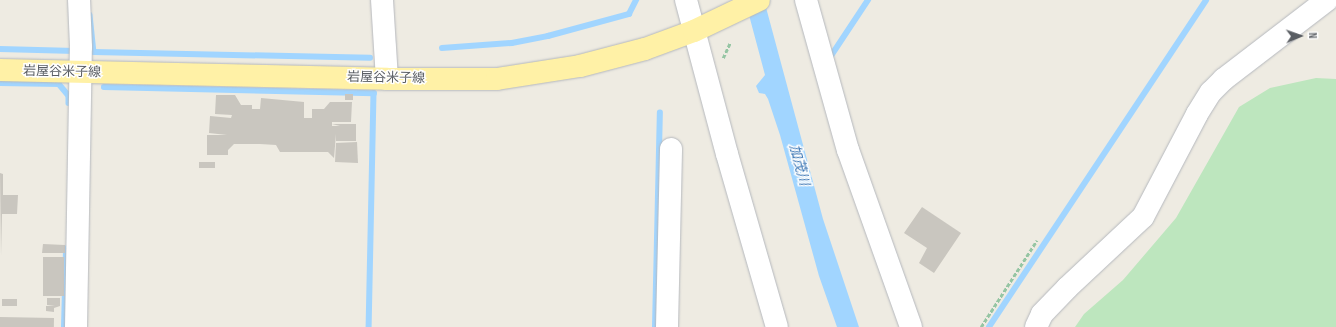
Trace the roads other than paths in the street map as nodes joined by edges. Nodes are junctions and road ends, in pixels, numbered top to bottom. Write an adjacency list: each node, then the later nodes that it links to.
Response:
1 (79, 0): 9 (street)
2 (382, 0): 10 (street)
3 (686, 0): 7 (street)
4 (759, 0): 7 (main road, 岩屋谷米子線)
5 (806, 0): 15 (street)
6 (1327, 0): 16 (street)
7 (694, 31): 10 (main road, 岩屋谷米子線); 14 (street)
8 (0, 70): 9 (main road, 岩屋谷米子線)
9 (81, 72): 10 (main road, 岩屋谷米子線); 12 (street)
10 (387, 79)
11 (671, 150): 13 (street)
12 (76, 327)
13 (667, 327)
14 (777, 327)
15 (911, 327)
16 (1036, 327)

